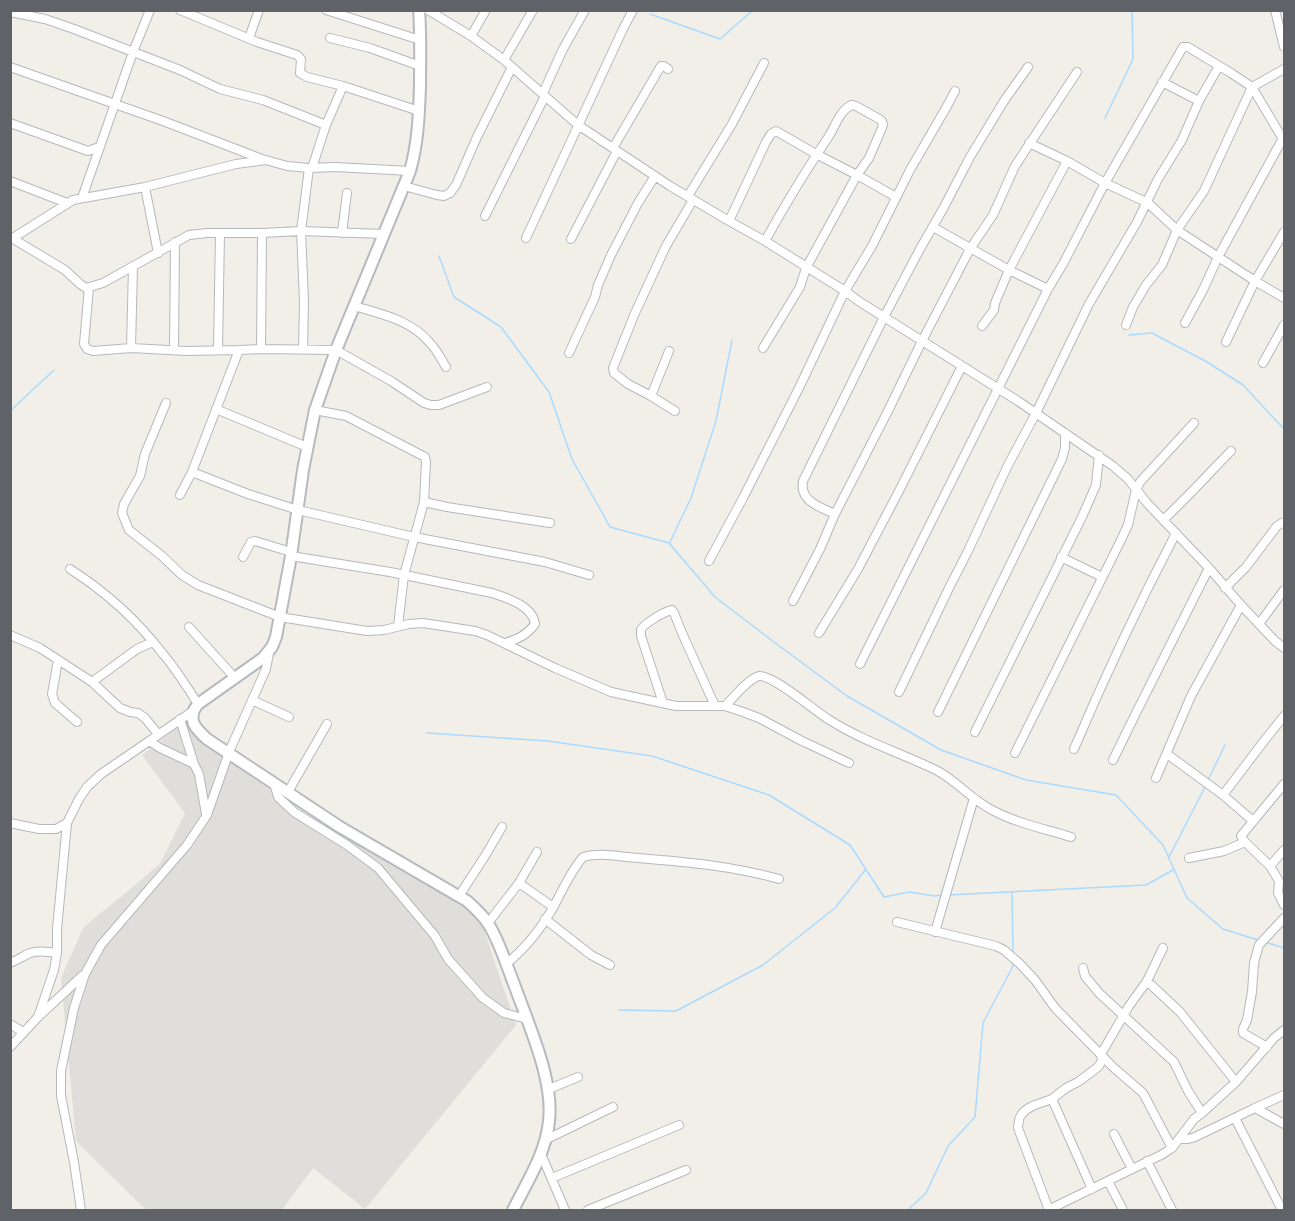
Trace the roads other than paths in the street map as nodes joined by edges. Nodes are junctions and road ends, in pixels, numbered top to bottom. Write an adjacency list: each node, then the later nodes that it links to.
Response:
1 (150, 10): 18 (street)
2 (180, 10): 14 (street)
3 (260, 10): 14 (street)
4 (326, 10): 16 (street)
5 (419, 10): 16 (street)
6 (428, 10): 13 (street)
7 (486, 10): 13 (street)
8 (533, 10): 19 (street)
9 (585, 10): 33 (street)
10 (633, 10): 39 (street)
11 (1275, 10): 17 (street)
12 (10, 12): 18 (street)
13 (471, 36): 19 (street)
14 (249, 38): 30 (street)
15 (330, 38): 21 (street)
16 (420, 40): 21 (street)
17 (1284, 47)
18 (134, 52): 35 (street); 38 (street)
19 (504, 60): 24 (street)
20 (764, 63): 60 (street)
21 (420, 66): 36 (street)
22 (1219, 66): 29 (street); 31 (street); 34 (street)
23 (10, 67): 35 (street)
24 (512, 67): 33 (street); 55 (street)
25 (1028, 67): 65 (street)
26 (668, 69): 43 (street)
27 (1284, 69): 31 (street)
28 (1077, 72): 41 (street)
29 (1162, 82): 34 (street); 54 (street)
30 (343, 86): 36 (street); 38 (street)
31 (1252, 87): 40 (street); 66 (street)
32 (955, 91): 58 (street)
33 (544, 95): 39 (street); 63 (street)
34 (1198, 101): 62 (street)
35 (115, 104): 42 (street); 46 (street)
36 (419, 111): 50 (street)
37 (10, 123): 44 (street)
38 (326, 125): 49 (street)
39 (578, 125): 43 (street); 74 (street)
40 (1284, 140): 80 (street)
41 (1029, 142): 47 (street); 78 (street)
42 (99, 147): 44 (street); 48 (street)
43 (615, 149): 52 (street); 75 (street)
44 (88, 151): 48 (street)
45 (816, 154): 51 (street); 51 (street); 64 (street); 76 (street)
46 (266, 160): 49 (street); 56 (street)
47 (1067, 161): 54 (street); 83 (street)
48 (94, 163): 59 (street)
49 (310, 168): 50 (street); 67 (street)
50 (410, 171): 55 (street)
51 (857, 175): 58 (street); 82 (street)
52 (655, 176): 60 (street); 106 (street)
53 (10, 180): 61 (street)
54 (1105, 183): 62 (street); 86 (street)
55 (404, 186): 72 (street)
56 (145, 187): 59 (street); 79 (street)
57 (347, 193): 71 (street)
58 (896, 197): 87 (street)
59 (82, 198): 61 (street)
60 (691, 198): 64 (street); 112 (street)
61 (67, 203): 73 (street)
62 (1148, 203): 66 (street); 117 (street)
63 (485, 216)
64 (729, 221): 76 (street)
65 (933, 227): 78 (street); 90 (street)
66 (1177, 230): 80 (street); 93 (street)
67 (302, 231): 70 (street); 71 (street); 100 (street)
68 (1284, 232): 84 (street)
69 (220, 233): 70 (street); 77 (street); 102 (street)
70 (262, 233): 99 (street)
71 (342, 233): 72 (street)
72 (383, 234): 89 (street)
73 (12, 238): 85 (street)
74 (526, 238)
75 (571, 239)
76 (765, 241): 82 (street)
77 (175, 242): 79 (street); 101 (street)
78 (970, 249): 83 (street); 95 (street)
79 (158, 253): 81 (street)
80 (1218, 257): 84 (street); 91 (street)
81 (133, 266): 85 (street); 97 (street)
82 (806, 268): 87 (street); 98 (street)
83 (1009, 270): 86 (street); 94 (street)
84 (1255, 281): 88 (street); 96 (street)
85 (88, 287): 97 (street)
86 (1048, 289): 111 (street)
87 (845, 291): 90 (street); 137 (street)
88 (1284, 298)
89 (354, 306): 104 (street); 109 (street)
90 (884, 317): 95 (street); 128 (street)
91 (1185, 323)
92 (1284, 325): 107 (street)
93 (1126, 326)
94 (982, 327)
95 (922, 341): 108 (street); 128 (street)
96 (1226, 342)
97 (131, 348): 101 (street)
98 (763, 348)
99 (261, 349): 100 (street); 103 (street)
100 (303, 349): 104 (street)
101 (174, 350): 102 (street)
102 (218, 350): 103 (street)
103 (239, 350): 114 (street)
104 (336, 350): 110 (street); 115 (street)
105 (669, 351): 112 (street)
106 (568, 353)
107 (1263, 363)
108 (962, 366): 111 (street); 151 (street)
109 (446, 367)
110 (487, 387)
111 (997, 388): 117 (street); 158 (street)
112 (651, 396): 116 (street)
113 (166, 404): 147 (street)
114 (216, 409): 120 (street); 123 (street)
115 (315, 410): 120 (street); 126 (street)
116 (675, 411)
117 (1036, 413): 119 (street); 161 (street)
118 (1194, 423): 124 (street)
119 (1065, 433): 122 (street); 167 (street)
120 (307, 447): 127 (street)
121 (1231, 451): 129 (street)
122 (1099, 455): 124 (street); 136 (street)
123 (192, 472): 125 (street); 127 (street)
124 (1136, 490): 129 (street); 142 (street)
125 (180, 495)
126 (424, 502): 131 (street); 133 (street)
127 (298, 510): 133 (street); 134 (street)
128 (835, 514): 145 (street)
129 (1163, 520): 132 (street)
130 (1284, 522): 143 (street)
131 (550, 523)
132 (1176, 533): 139 (street); 176 (street)
133 (414, 537): 140 (street); 141 (street)
134 (291, 554): 135 (street); 140 (street); 147 (street)
135 (243, 557)
136 (1061, 557): 142 (street); 173 (street)
137 (709, 561)
138 (70, 568): 153 (street)
139 (1209, 568): 143 (street); 180 (street)
140 (404, 575): 149 (street); 154 (street)
141 (589, 575)
142 (1102, 578): 178 (street)
143 (1225, 588): 146 (street)
144 (1284, 590): 148 (street)
145 (793, 601)
146 (1240, 605): 148 (street); 179 (street)
147 (280, 618): 149 (street); 156 (street)
148 (1259, 624): 155 (street)
149 (398, 626): 154 (street)
150 (189, 627): 159 (street)
151 (819, 633)
152 (10, 635): 157 (street)
153 (153, 642): 160 (street); 166 (street)
154 (505, 643): 163 (street)
155 (1284, 648)
156 (269, 652): 159 (street); 162 (street)
157 (58, 660): 160 (street); 171 (street)
158 (860, 664)
159 (235, 678): 166 (street)
160 (92, 682): 174 (street)
161 (899, 692)
162 (252, 700): 169 (street); 177 (street)
163 (663, 703): 164 (street); 164 (street)
164 (715, 706): 165 (street)
165 (725, 706): 181 (street); 188 (street)
166 (196, 708): 170 (street); 177 (street)
167 (938, 712)
168 (1284, 716): 187 (street)
169 (289, 717)
170 (180, 719): 174 (street); 182 (street)
171 (77, 722)
172 (327, 724): 186 (street)
173 (975, 732)
174 (158, 734): 175 (street)
175 (149, 741): 182 (street); 191 (street)
176 (1074, 749)
177 (229, 752): 184 (street); 189 (street)
178 (1015, 753)
179 (1167, 754): 183 (street); 187 (street)
180 (1113, 760)
181 (849, 763)
182 (194, 764): 189 (street)
183 (1156, 778)
184 (274, 783): 186 (street); 220 (street)
185 (1284, 784): 190 (street)
186 (288, 792): 202 (street)
187 (1223, 795): 190 (street)
188 (974, 798): 194 (street); 209 (street)
189 (207, 815): 216 (street)
190 (1253, 821): 195 (street)
191 (67, 823): 192 (street); 211 (street)
192 (10, 824)
193 (502, 826): 202 (street)
194 (1071, 837)
195 (1245, 842): 198 (street); 199 (street)
196 (1284, 850): 199 (street)
197 (537, 852): 201 (street)
198 (1189, 858)
199 (1270, 866): 203 (street)
200 (779, 879): 204 (street)
201 (519, 883): 204 (street); 208 (street)
202 (459, 896): 208 (street)
203 (1284, 905)
204 (553, 907): 206 (street)
205 (1284, 918): 225 (street)
206 (545, 920): 213 (street); 214 (street)
207 (897, 922): 209 (street)
208 (488, 923): 213 (street)
209 (935, 932): 226 (street)
210 (1163, 948): 217 (street)
211 (57, 953): 212 (street); 219 (street)
212 (10, 963)
213 (506, 964): 220 (street)
214 (610, 965)
215 (1083, 968): 218 (street)
216 (85, 974): 219 (street); 250 (street)
217 (1147, 981): 218 (street); 228 (street)
218 (1124, 1015): 226 (street); 234 (street)
219 (38, 1017): 223 (street)
220 (527, 1019): 229 (street)
221 (10, 1023): 223 (street)
222 (1284, 1030): 225 (street)
223 (23, 1032): 224 (street)
224 (10, 1047)
225 (1267, 1047): 228 (street)
226 (1101, 1054): 231 (street); 241 (street)
227 (578, 1077): 229 (street)
228 (1236, 1082): 234 (street)
229 (549, 1089): 240 (street)
230 (1284, 1095): 233 (street)
231 (1052, 1099): 248 (street); 254 (street)
232 (613, 1107): 240 (street)
233 (1255, 1108): 235 (street); 236 (street)
234 (1202, 1113): 239 (street)
235 (1235, 1118): 239 (street); 257 (street)
236 (1284, 1124)
237 (679, 1125): 246 (street)
238 (1114, 1134): 244 (street)
239 (1179, 1139): 241 (street)
240 (545, 1140): 242 (street)
241 (1172, 1148): 243 (street)
242 (541, 1154): 246 (street); 251 (street)
243 (1147, 1161): 244 (street); 256 (street)
244 (1132, 1168): 247 (street)
245 (686, 1170): 253 (street)
246 (552, 1178): 252 (street)
247 (1108, 1181): 248 (street); 255 (street)
248 (1092, 1189): 249 (street)
249 (1063, 1207): 254 (street)
250 (81, 1210)
251 (513, 1210)
252 (565, 1210)
253 (588, 1210)
254 (1049, 1210)
255 (1123, 1210)
256 (1172, 1210)
257 (1279, 1210)

